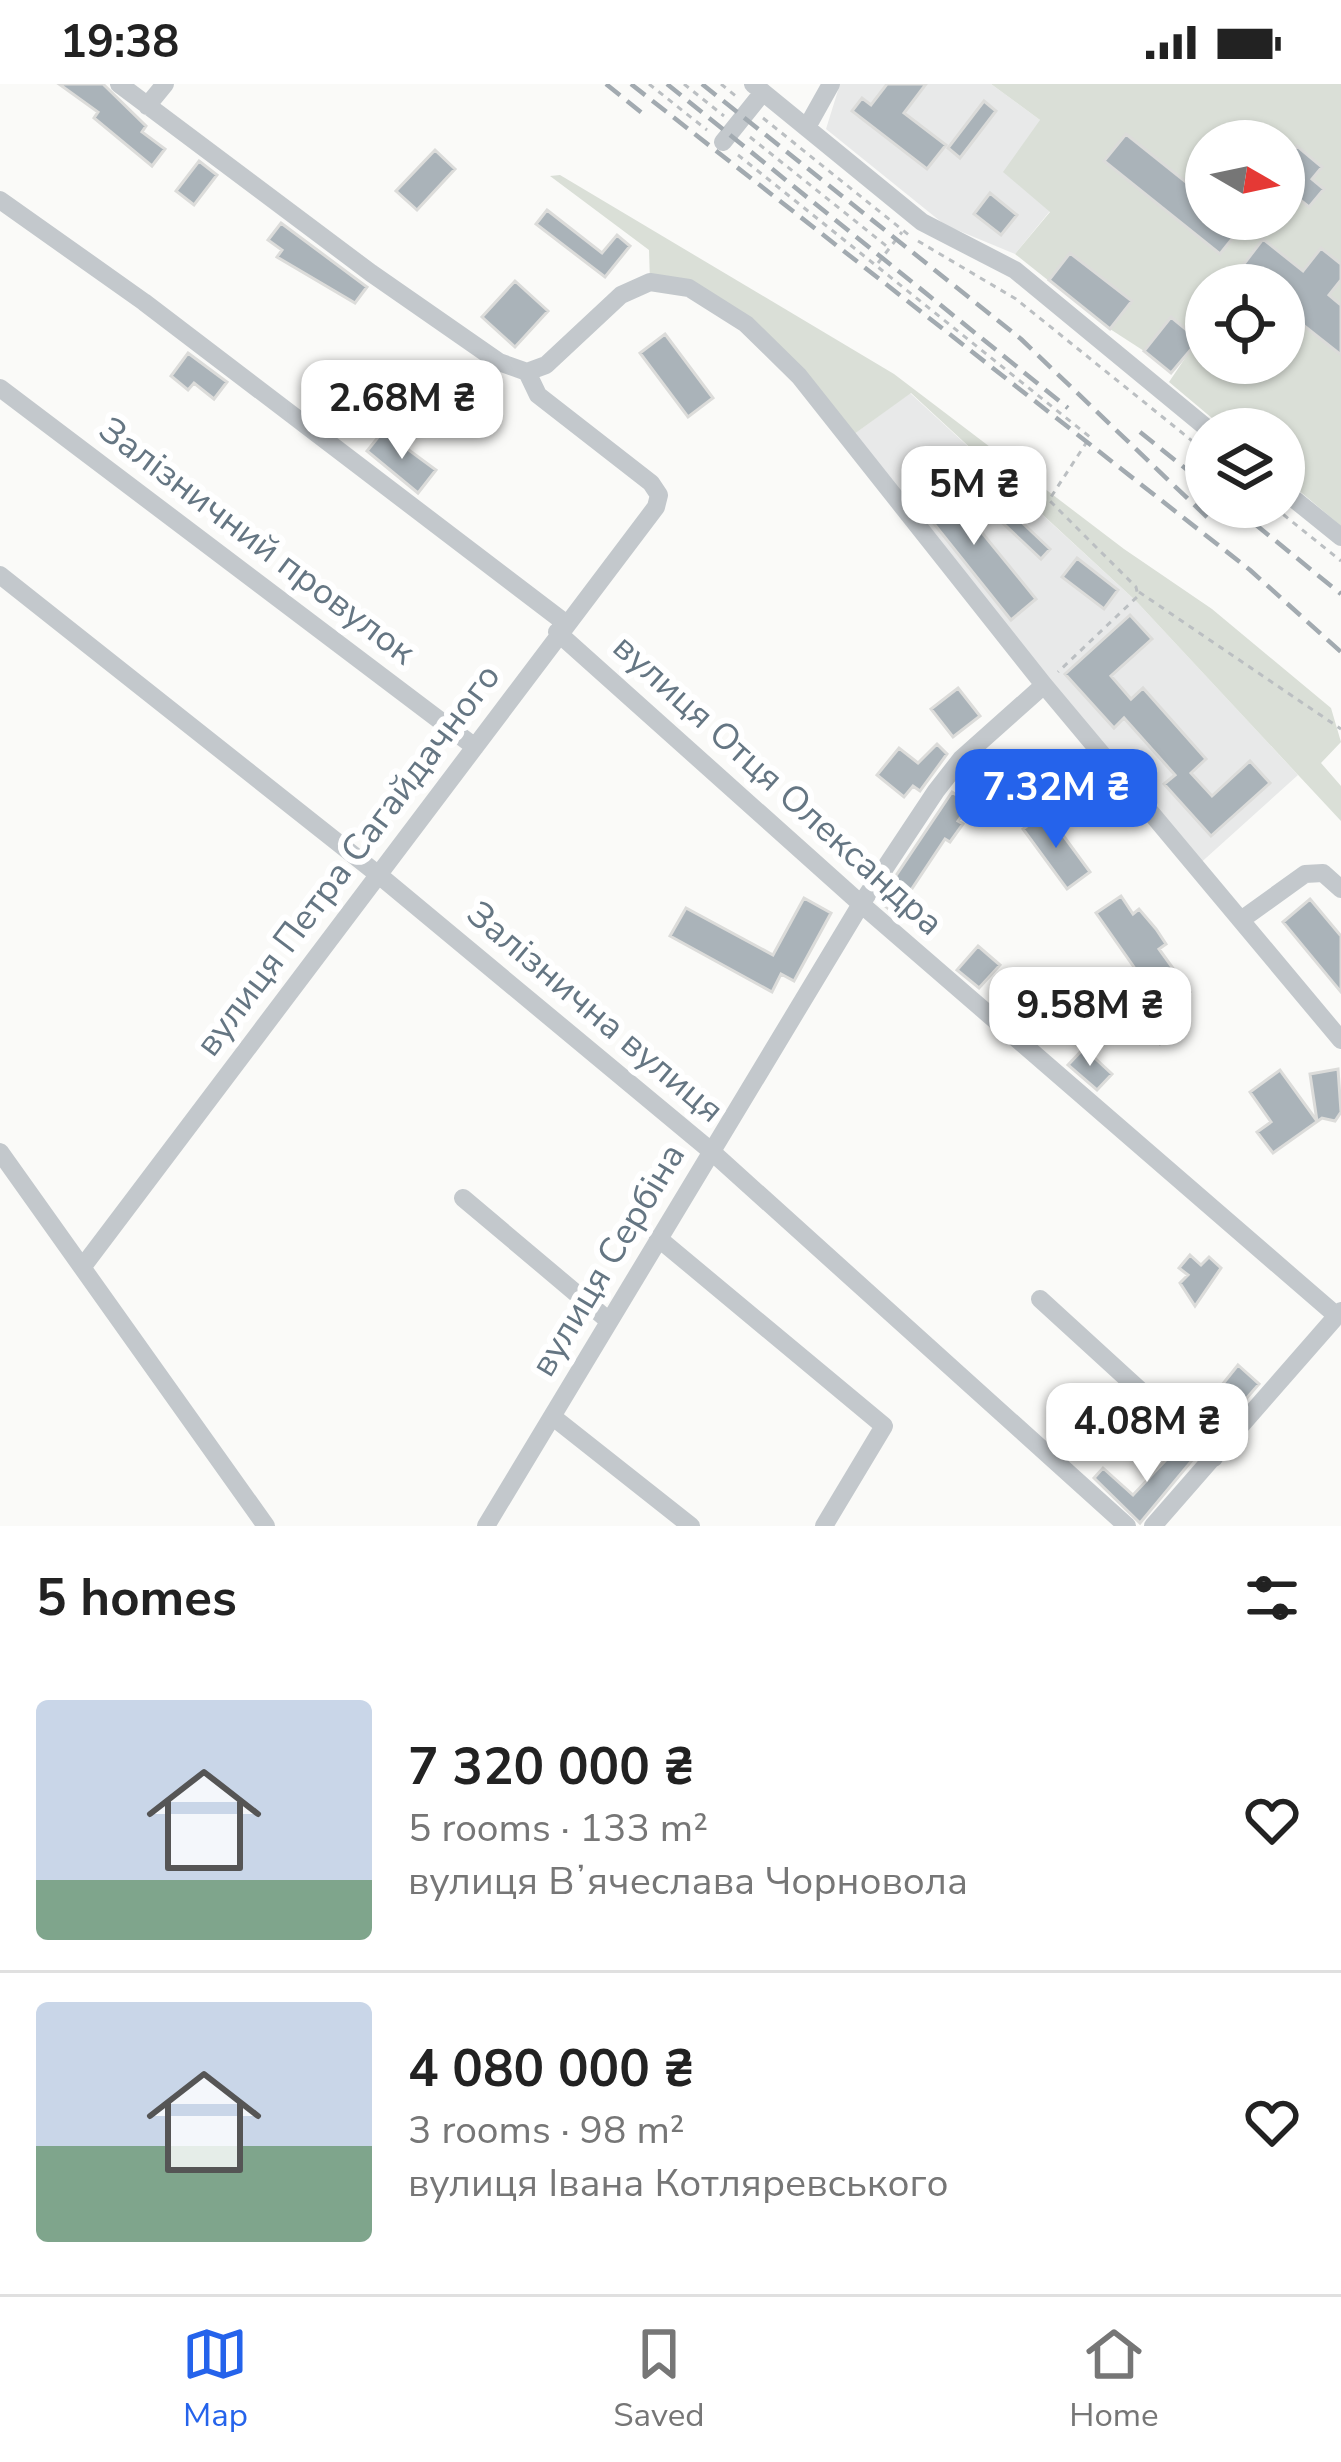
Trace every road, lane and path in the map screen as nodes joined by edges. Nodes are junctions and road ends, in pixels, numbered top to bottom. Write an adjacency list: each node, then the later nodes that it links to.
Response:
1 (118, 84): 8 (street)
2 (165, 84): 8 (street)
3 (649, 84): 11 (path)
4 (684, 84): 9 (path)
5 (721, 84): 7 (path)
6 (831, 84): 10 (street)
7 (756, 95): 9 (street); 10 (street); 13 (path)
8 (148, 106): 16 (street)
9 (736, 126): 11 (street); 14 (path)
10 (807, 127): 18 (street)
11 (723, 142): 15 (path)
12 (0, 200): 26 (street, вулиця Отця Олександра)
13 (903, 231): 14 (path); 19 (path)
14 (890, 248): 15 (path)
15 (876, 265): 25 (path)
16 (527, 372): 26 (street, вулиця Петра Сагайдачного); 27 (street)
17 (0, 388): 29 (street, Залізничний провулок)
18 (1185, 410)
19 (1185, 435)
20 (1305, 508): 22 (street)
21 (1300, 528): 23 (path)
22 (1341, 538)
23 (1341, 561)
24 (0, 575): 30 (street, Залізнична вулиця)
25 (1138, 591): 27 (path); 28 (path)
26 (561, 627): 29 (street, вулиця Петра Сагайдачного); 32 (street, вулиця Отця Олександра)
27 (1044, 686): 32 (street, вулиця Сербіна); 33 (street)
28 (1341, 729)
29 (475, 747): 30 (street, вулиця Петра Сагайдачного)
30 (380, 876): 35 (street, Залізнична вулиця); 39 (street, вулиця Петра Сагайдачного)
31 (1341, 889): 33 (street)
32 (861, 904): 35 (street, вулиця Сербіна); 41 (street, вулиця Отця Олександра)
33 (1240, 920): 34 (street)
34 (1341, 1040)
35 (711, 1151): 38 (street, вулиця Сербіна); 50 (street, Залізнична вулиця)
36 (0, 1152): 39 (street)
37 (463, 1198): 42 (street)
38 (658, 1238): 42 (street, вулиця Сербіна); 49 (street)
39 (84, 1265): 46 (street)
40 (1040, 1299): 44 (street)
41 (1339, 1313): 44 (street)
42 (609, 1321): 43 (street, вулиця Сербіна)
43 (554, 1417): 47 (street, вулиця Сербіна); 48 (street)
44 (1214, 1458): 45 (street)
45 (1166, 1522)
46 (266, 1526)
47 (486, 1526)
48 (692, 1526)
49 (824, 1526)
50 (1127, 1526)

